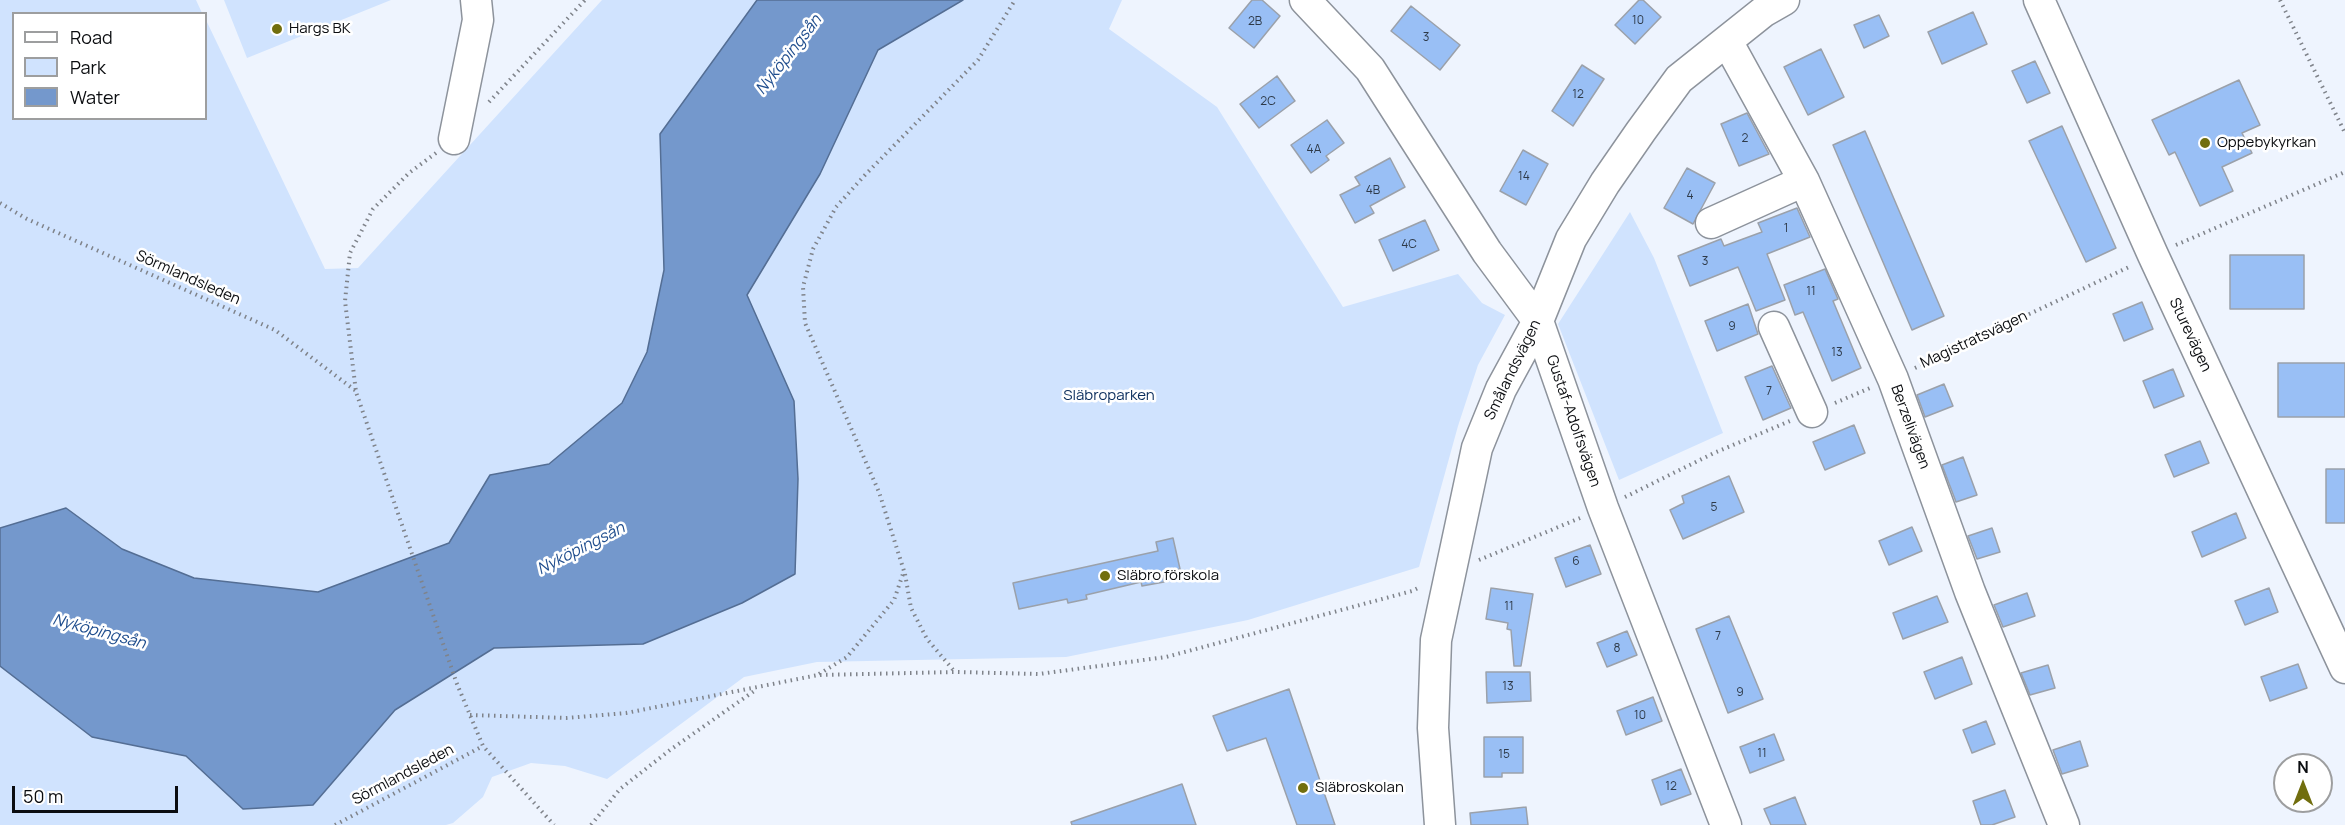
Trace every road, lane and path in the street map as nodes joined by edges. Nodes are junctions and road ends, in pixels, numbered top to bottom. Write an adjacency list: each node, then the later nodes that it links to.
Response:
1 (476, 0): 11 (street)
2 (585, 0): 9 (path)
3 (1015, 0): 23 (path)
4 (1785, 0): 8 (street, Smålandsvägen)
5 (2039, 0): 16 (street, Sturevägen)
6 (2280, 0): 10 (path)
7 (1308, 1): 17 (street, Gustaf-Adolfsvägen)
8 (1727, 41): 13 (street, Berzelivägen); 17 (street, Smålandsvägen)
9 (487, 104)
10 (2345, 133)
11 (454, 139): 20 (path)
12 (2345, 172): 16 (path, Magistratsvägen)
13 (1804, 182): 15 (street); 19 (street, Berzelivägen)
14 (0, 203): 20 (path, Sörmlandsleden)
15 (1711, 223)
16 (2153, 255): 19 (path, Magistratsvägen); 25 (street, Sturevägen)
17 (1538, 321): 24 (street, Smålandsvägen); 35 (street, Gustaf-Adolfsvägen)
18 (1774, 327): 21 (street)
19 (1893, 379): 21 (path, Magistratsvägen); 36 (street, Berzelivägen)
20 (356, 392): 29 (path)
21 (1812, 412): 22 (path, Magistratsvägen)
22 (1714, 453)
23 (904, 571): 26 (path); 27 (path)
24 (1452, 571): 26 (path); 34 (street, Smålandsvägen)
25 (2345, 668)
26 (956, 672): 27 (path)
27 (818, 675): 28 (path)
28 (760, 687): 29 (path); 33 (path)
29 (470, 715): 30 (path)
30 (483, 746): 31 (path, Sörmlandsleden); 32 (path)
31 (335, 825)
32 (554, 825)
33 (591, 825)
34 (1440, 825)
35 (1726, 825)
36 (2064, 825)

